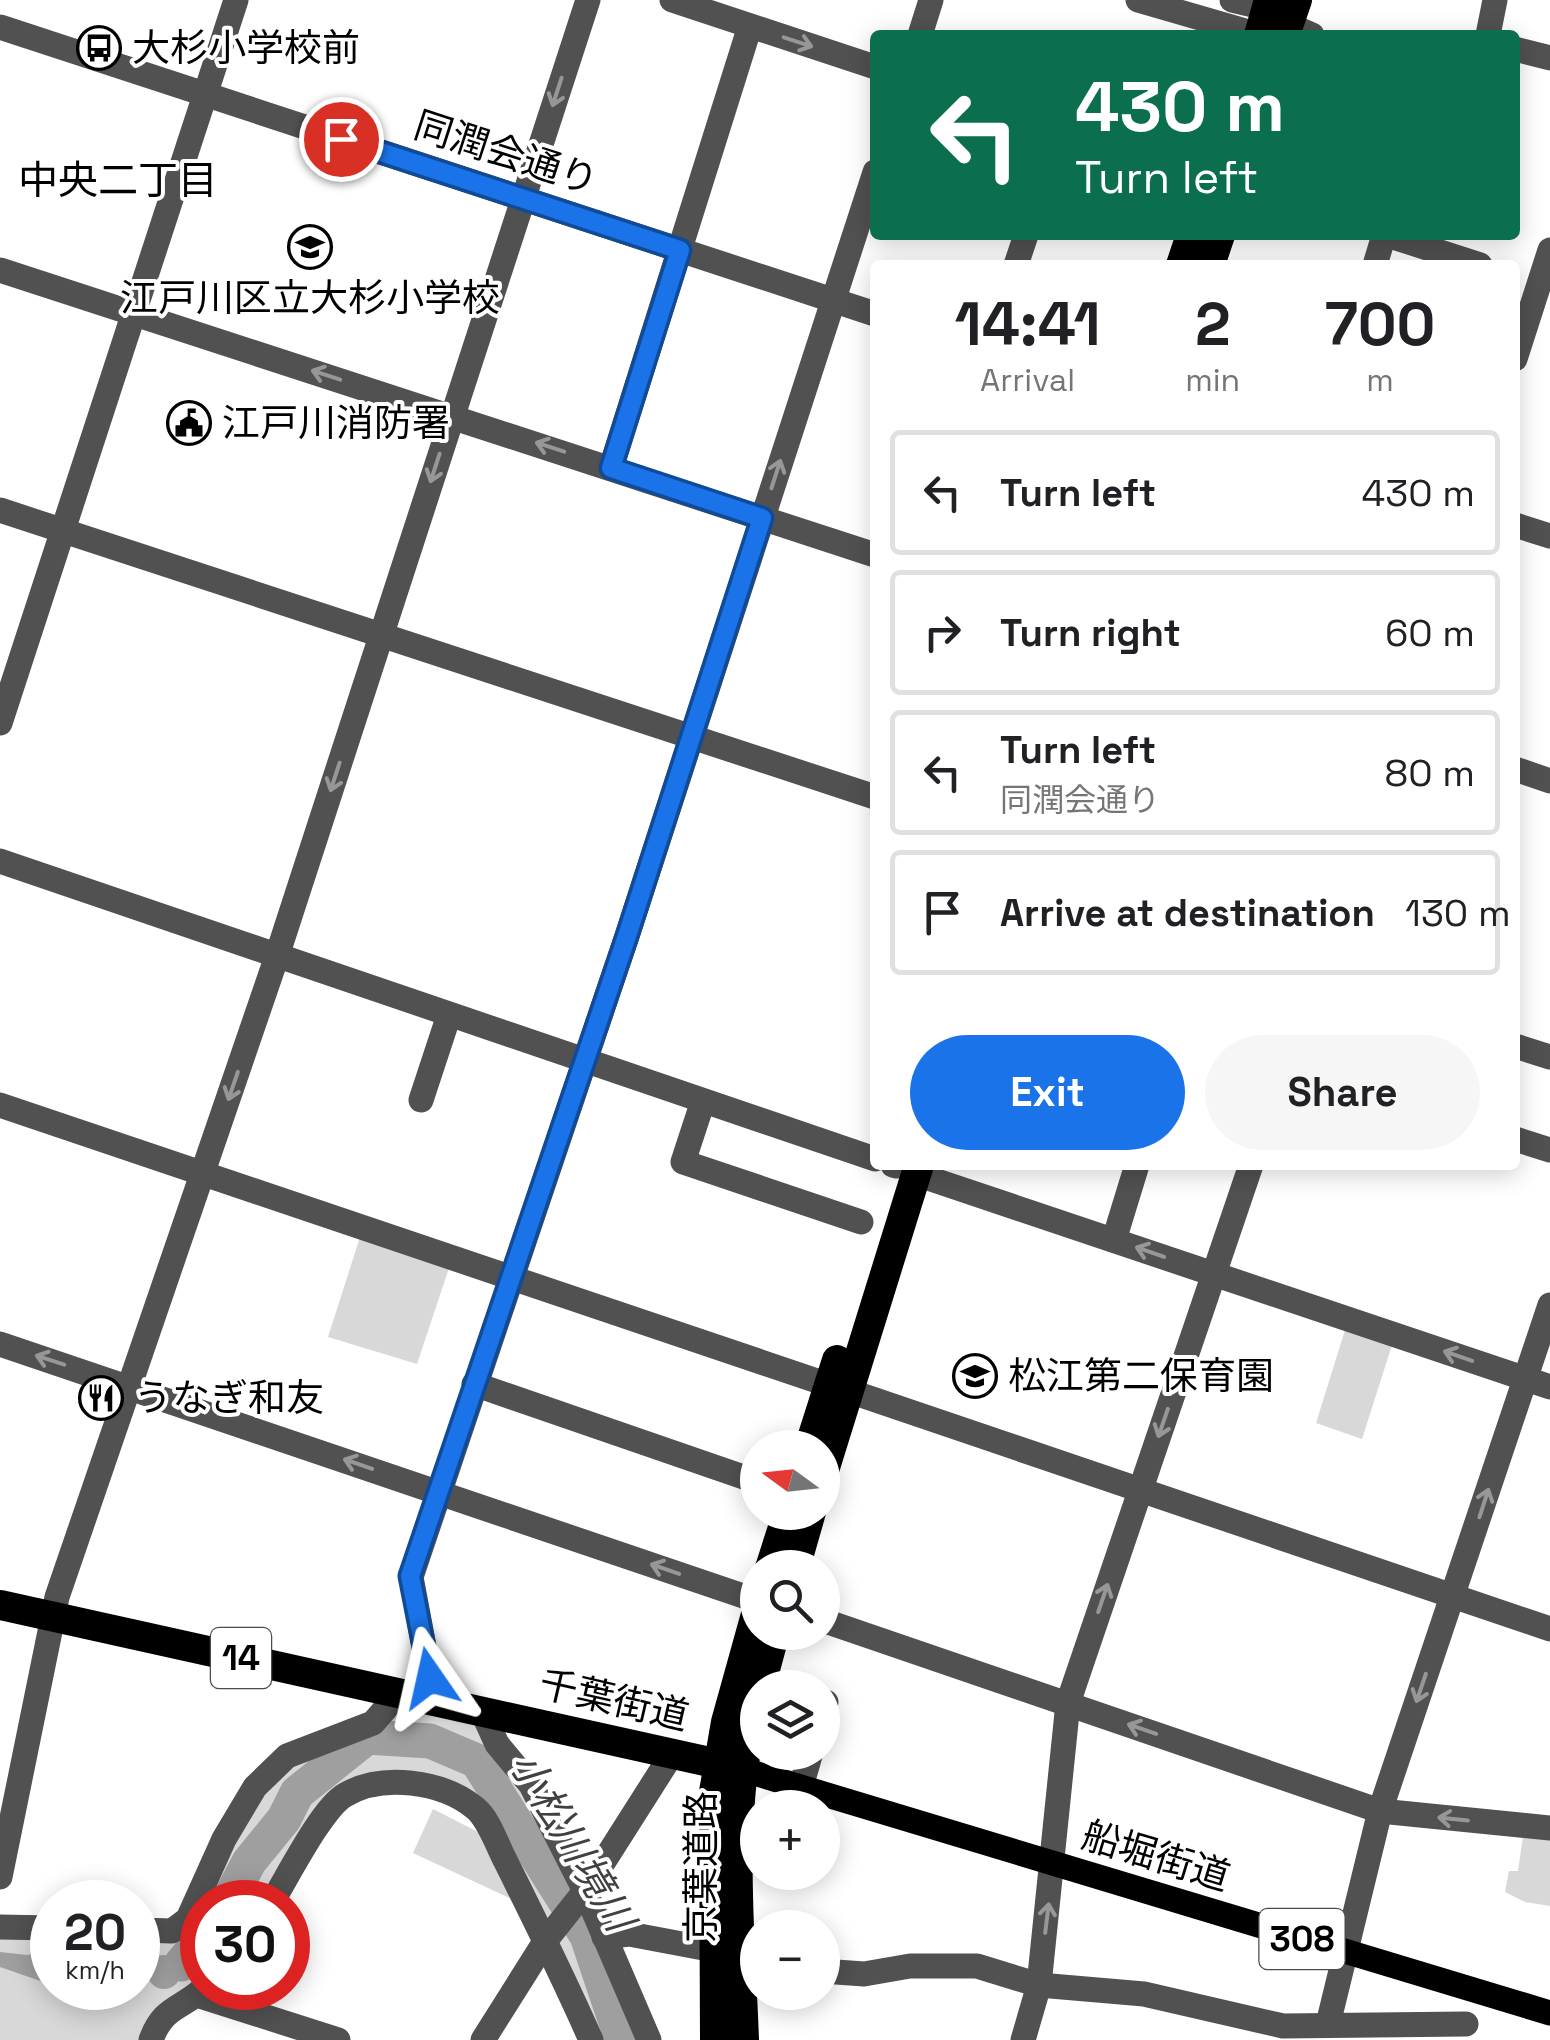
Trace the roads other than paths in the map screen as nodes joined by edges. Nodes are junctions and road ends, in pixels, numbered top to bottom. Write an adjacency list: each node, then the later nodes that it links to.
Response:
1 (236, 0): 16 (street)
2 (588, 0): 18 (street, one-way to 18)
3 (672, 0): 10 (street)
4 (931, 0): 11 (street)
5 (1138, 0): 8 (street)
6 (1232, 0): 8 (street)
7 (1495, 0): 12 (street)
8 (1282, 20)
9 (0, 26): 16 (street, 同潤会通り)
10 (750, 26): 15 (street, one-way to 15); 20 (street)
11 (922, 30)
12 (1489, 30)
13 (1520, 50): 14 (street)
14 (1550, 58)
15 (870, 65)
16 (205, 94): 18 (street, 同潤会通り); 27 (street)
17 (870, 187): 25 (street)
18 (522, 198): 20 (street, 同潤会通り); 29 (street)
19 (1402, 240): 22 (street)
20 (680, 250): 25 (street, 同潤会通り); 30 (street)
21 (1550, 250): 24 (street)
22 (1464, 260)
23 (0, 270): 27 (street)
24 (1535, 283): 28 (street)
25 (832, 300): 26 (street, 同潤会通り); 32 (street, one-way to 25)
26 (870, 312)
27 (133, 314): 29 (street, one-way to 27); 34 (street)
28 (1520, 340)
29 (452, 415): 30 (street, one-way to 29); 37 (street, one-way to 37)
30 (611, 468): 32 (street)
31 (0, 510): 34 (street)
32 (762, 518): 36 (street); 39 (street)
33 (1520, 527): 35 (street)
34 (62, 532): 37 (street); 38 (street)
35 (1550, 536)
36 (870, 553)
37 (380, 636): 39 (street); 44 (street, one-way to 44)
38 (0, 723)
39 (690, 738): 42 (street); 48 (street)
40 (1520, 772): 41 (street)
41 (1550, 781)
42 (870, 795)
43 (0, 861): 44 (street)
44 (276, 956): 45 (street); 59 (street, one-way to 59)
45 (449, 1015): 48 (street); 49 (street)
46 (1520, 1047): 47 (street)
47 (1550, 1056)
48 (584, 1061): 50 (street); 63 (street)
49 (421, 1100)
50 (703, 1101): 54 (street); 60 (street)
51 (0, 1105): 59 (street)
52 (1520, 1141): 53 (street)
53 (1550, 1150)
54 (870, 1156)
55 (899, 1170): 69 (highway)
56 (912, 1170): 61 (street)
57 (1136, 1170): 61 (street)
58 (1249, 1170): 62 (street)
59 (204, 1172): 63 (street); 68 (street)
60 (860, 1222)
61 (1114, 1240): 62 (street, one-way to 61)
62 (1214, 1274): 66 (street, one-way to 62); 73 (street, one-way to 73)
63 (511, 1276): 67 (street); 69 (street)
64 (1550, 1305): 66 (street)
65 (0, 1344): 68 (street, one-way to 65)
66 (1538, 1383): 75 (street, one-way to 66)
67 (474, 1384): 72 (street); 74 (street)
68 (130, 1386): 74 (street, one-way to 68); 78 (street)
69 (839, 1388): 70 (highway); 71 (highway); 73 (street)
70 (818, 1430)
71 (831, 1430)
72 (740, 1476)
73 (1140, 1490): 75 (street); 84 (street, one-way to 73)
74 (438, 1491): 76 (street, one-way to 74); 83 (street)
75 (1453, 1596): 80 (street); 91 (street, one-way to 91)
76 (740, 1598)
77 (0, 1605): 78 (highway, 千葉街道 / 14)
78 (52, 1617): 82 (highway, 千葉街道 / 14); 94 (street)
79 (840, 1626): 84 (street)
80 (1550, 1628)
81 (750, 1650): 88 (highway, 京葉道路)
82 (399, 1693): 83 (highway, 千葉街道 / 14); 100 (street)
83 (434, 1700): 85 (highway, 千葉街道 / 14)
84 (1068, 1703): 91 (street, one-way to 84); 93 (street)
85 (482, 1711): 87 (highway, 千葉街道 / 14); 96 (street)
86 (740, 1740): 88 (highway, 京葉道路)
87 (672, 1754): 88 (highway, 千葉街道 / 14); 96 (street)
88 (729, 1767): 90 (main road, 船堀街道 / 308); 97 (highway, 京葉道路); 103 (highway, 京葉道路)
89 (806, 1770): 90 (street)
90 (801, 1787): 93 (main road, 船堀街道 / 308)
91 (1380, 1811): 92 (street, one-way to 91); 104 (street)
92 (1550, 1828)
93 (1053, 1864): 104 (main road, 船堀街道 / 308); 106 (street, one-way to 93)
94 (0, 1877)
95 (286, 1880): 101 (street)
96 (582, 1896): 101 (street); 102 (street)
97 (745, 1910)
98 (0, 1927): 99 (street)
99 (30, 1928)
100 (160, 1931)
101 (551, 1936): 116 (street); 117 (street)
102 (604, 1937): 103 (street); 118 (street)
103 (714, 1950): 119 (highway, 京葉道路)
104 (1344, 1951): 107 (main road, 船堀街道 / 308); 112 (street)
105 (840, 1972): 106 (street)
106 (1039, 1985): 112 (street); 121 (street)
107 (1474, 1991): 111 (main road, 船堀街道 / 308); 113 (street)
108 (180, 2002): 114 (street)
109 (253, 2010): 115 (street)
110 (747, 2010): 120 (highway, 京葉道路)
111 (1550, 2013)
112 (1328, 2024): 113 (street)
113 (1463, 2032)
114 (151, 2040)
115 (336, 2040)
116 (484, 2040)
117 (591, 2040)
118 (649, 2040)
119 (716, 2040)
120 (744, 2040)
121 (1023, 2040)

